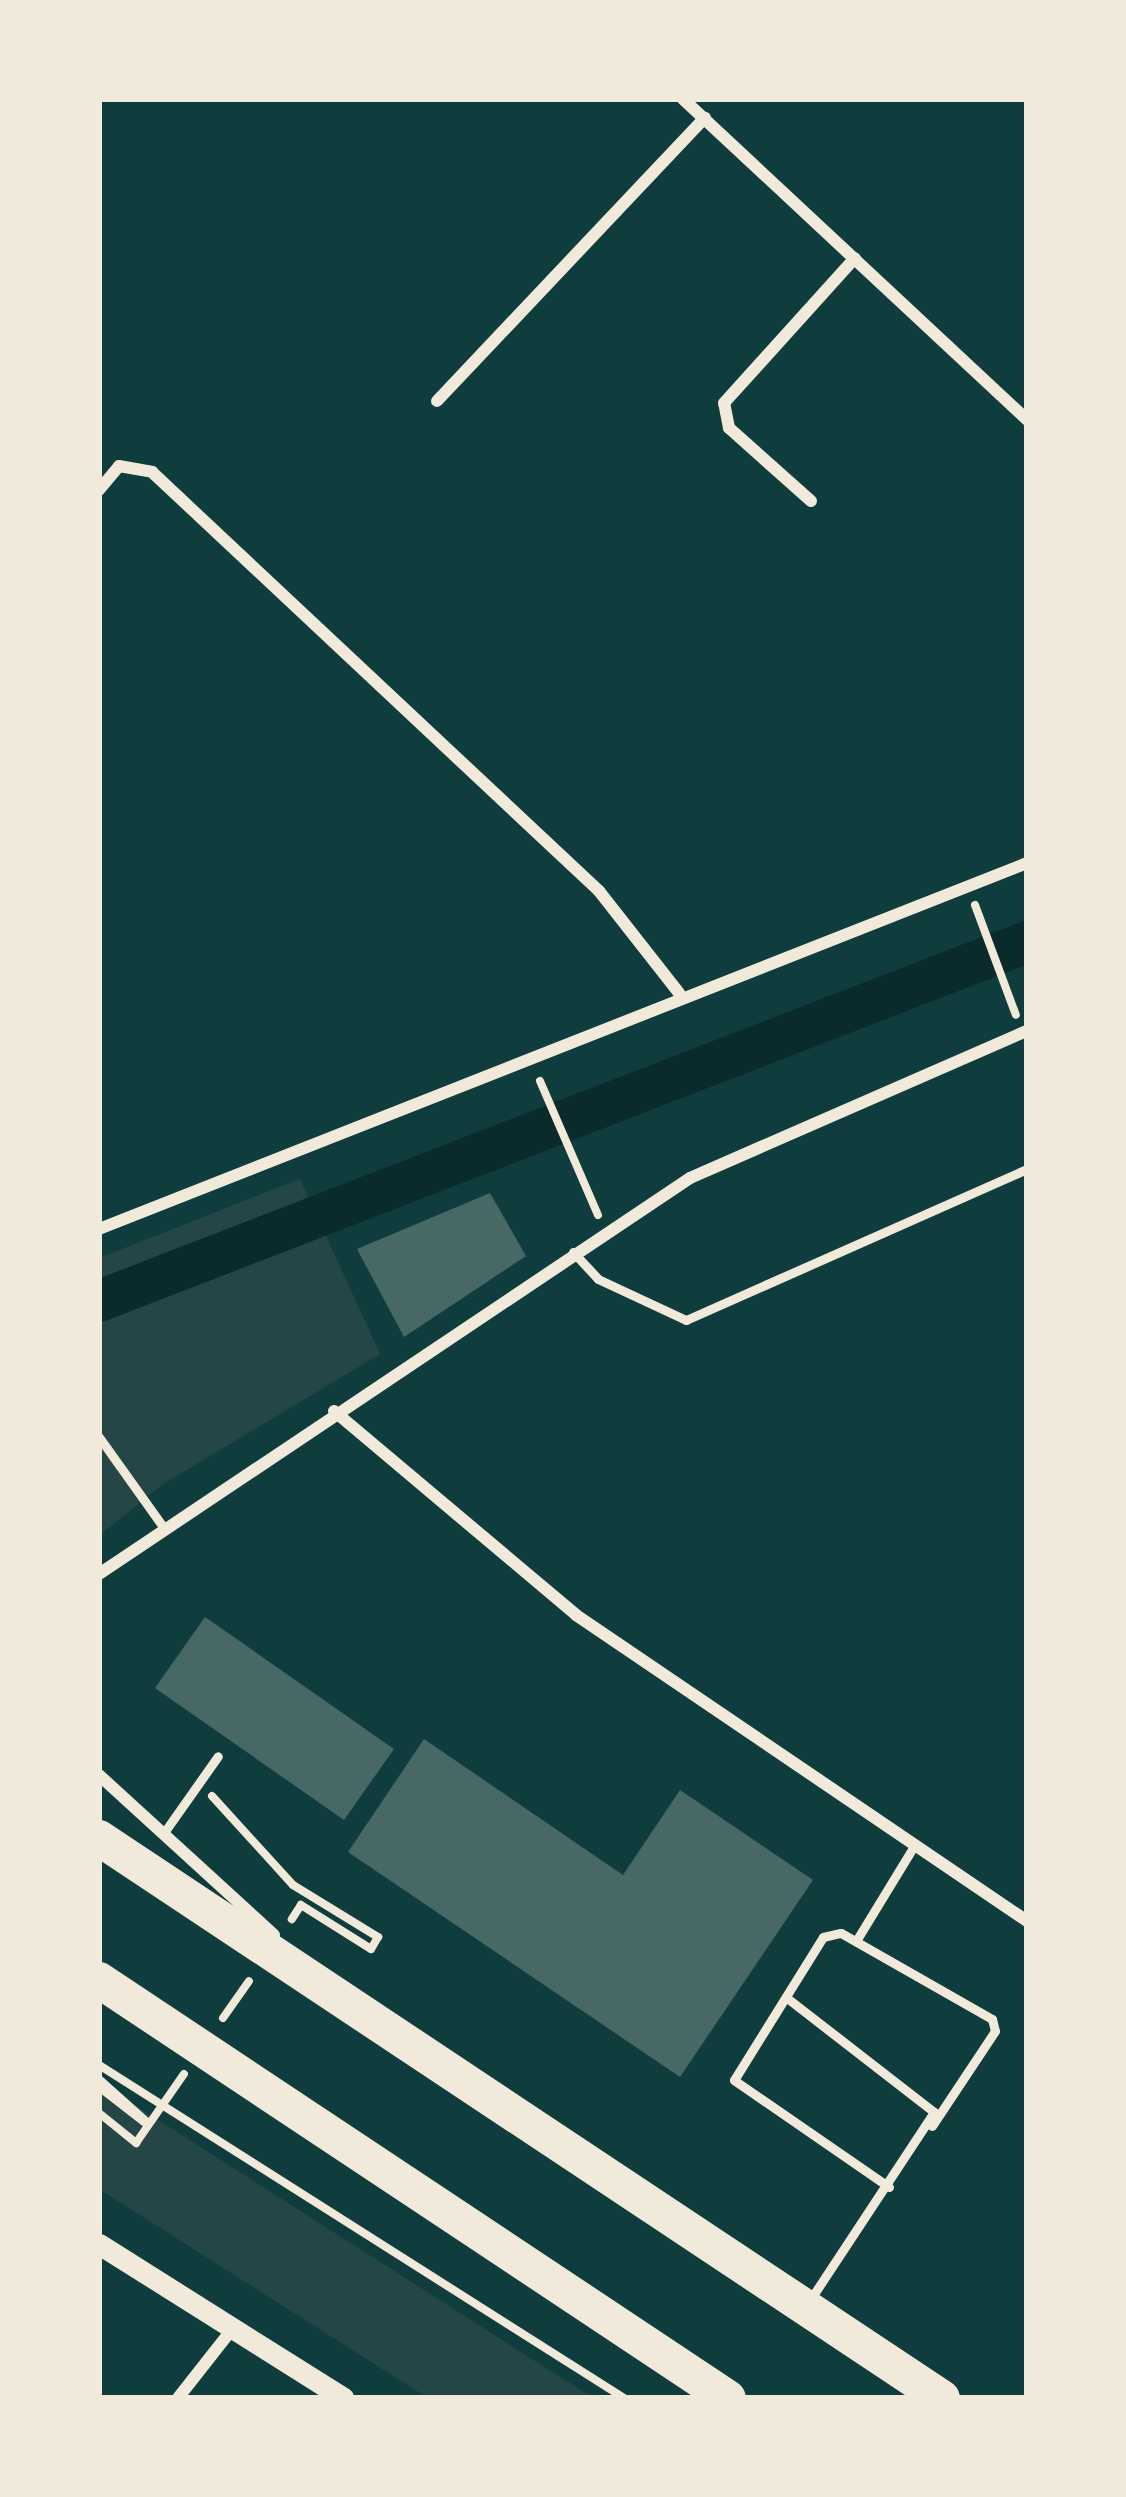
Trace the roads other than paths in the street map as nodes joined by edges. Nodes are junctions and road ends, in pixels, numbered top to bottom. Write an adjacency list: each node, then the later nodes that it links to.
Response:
1 (683, 99): 2 (street)
2 (705, 118): 3 (street); 4 (street)
3 (855, 258): 5 (street); 7 (street)
4 (437, 401)
5 (1027, 420)
6 (99, 490): 9 (street)
7 (811, 501)
8 (1027, 863): 9 (street)
9 (680, 993): 12 (street)
10 (1027, 1031): 13 (street)
11 (1027, 1169): 13 (lane)
12 (99, 1228)
13 (573, 1252): 14 (street)
14 (334, 1411): 16 (street); 22 (street)
15 (99, 1437): 16 (lane)
16 (164, 1528): 17 (street)
17 (99, 1574)
18 (218, 1756): 20 (lane)
19 (99, 1775): 20 (street)
20 (164, 1834): 27 (street)
21 (99, 1838): 27 (highway)
22 (914, 1846): 23 (street); 24 (lane)
23 (1027, 1921)
24 (856, 1941): 26 (lane); 28 (lane)
25 (99, 1980): 35 (highway)
26 (787, 1998): 28 (lane); 29 (lane)
27 (368, 2021): 31 (highway)
28 (932, 2126): 29 (lane)
29 (889, 2187): 31 (lane)
30 (99, 2244): 32 (street)
31 (803, 2309): 36 (highway)
32 (233, 2328): 33 (street); 34 (street)
33 (178, 2398)
34 (344, 2398)
35 (728, 2398)
36 (943, 2398)

